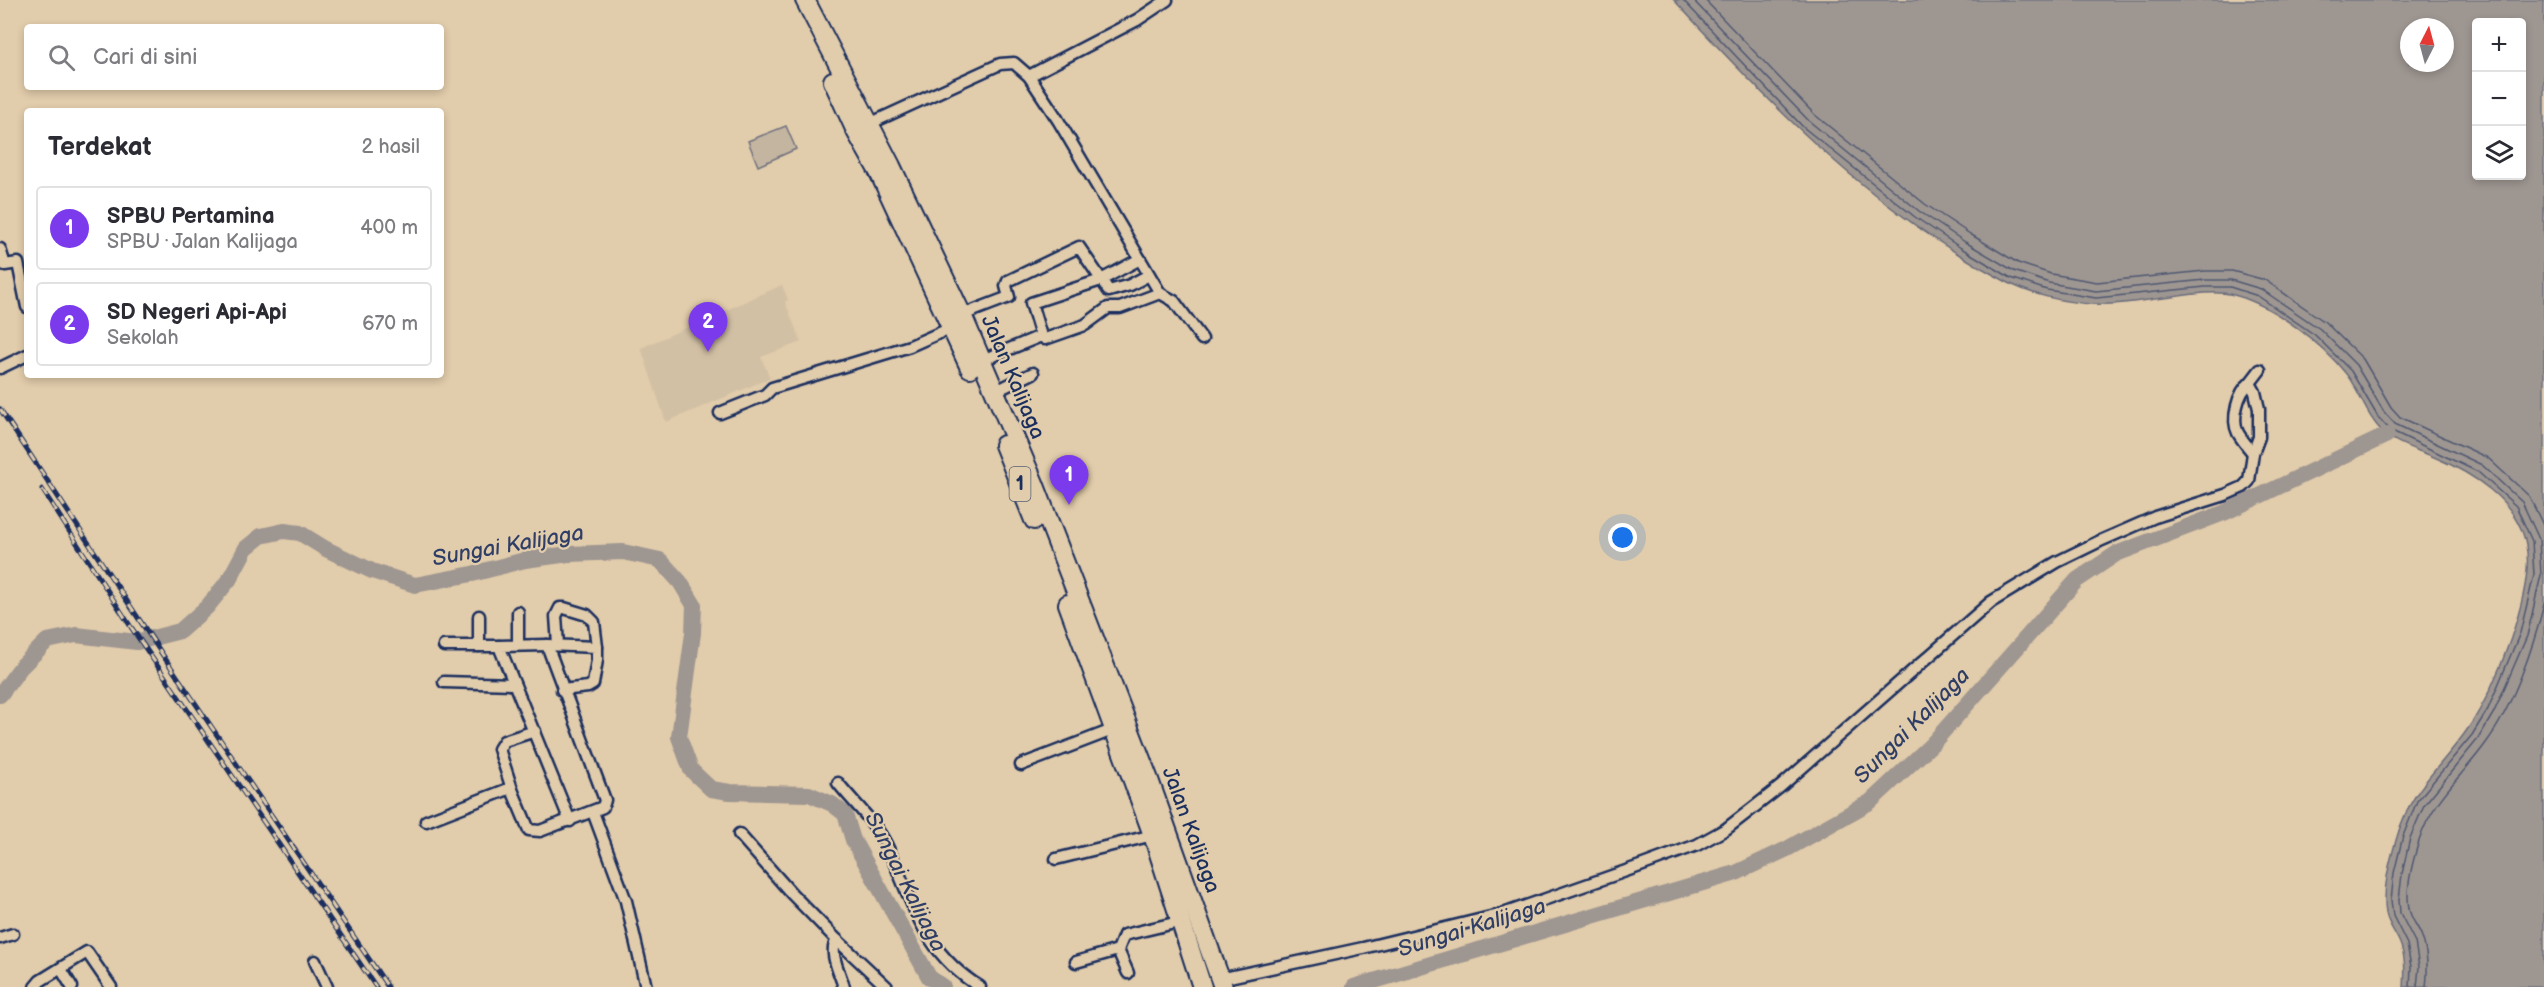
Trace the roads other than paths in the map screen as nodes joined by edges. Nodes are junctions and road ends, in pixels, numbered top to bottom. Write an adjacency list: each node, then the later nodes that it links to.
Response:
1 (791, 0): 12 (highway, Jalan Kalijaga / 1)
2 (805, 0): 5 (highway, Jalan Kalijaga / 1)
3 (1167, 0): 4 (street)
4 (1029, 76): 5 (street); 7 (street)
5 (869, 124): 12 (highway, Jalan Kalijaga / 1)
6 (0, 249): 10 (street)
7 (1140, 260): 8 (street); 9 (street)
8 (1149, 275): 9 (street); 11 (street)
9 (1101, 280): 12 (street); 13 (street)
10 (24, 292)
11 (1160, 292): 13 (street); 14 (street)
12 (957, 321): 16 (highway, Jalan Kalijaga / 1); 22 (street); 35 (highway, Jalan Kalijaga / 1)
13 (1041, 336): 16 (street)
14 (1202, 339)
15 (24, 356): 17 (street)
16 (980, 360): 21 (highway, Jalan Kalijaga / 1)
17 (0, 368)
18 (2260, 370): 20 (street)
19 (1033, 373): 21 (street)
20 (2250, 383): 23 (street); 23 (street)
21 (994, 392): 55 (highway, Jalan Kalijaga / 1)
22 (720, 412)
23 (2253, 453): 55 (street)
24 (518, 612): 26 (street)
25 (479, 616): 29 (street)
26 (518, 645): 27 (street); 30 (street)
27 (553, 645): 31 (street); 31 (street); 34 (street)
28 (444, 646): 29 (street)
29 (479, 646): 30 (street)
30 (499, 646): 33 (street)
31 (597, 647): 34 (street)
32 (444, 682): 33 (street)
33 (514, 684): 36 (street)
34 (562, 690): 40 (street)
35 (1115, 729): 37 (street); 44 (highway, Jalan Kalijaga / 1)
36 (535, 731): 39 (street); 41 (street)
37 (1021, 765)
38 (838, 783): 63 (street)
39 (511, 788): 41 (street); 42 (street)
40 (593, 812): 41 (street); 60 (street)
41 (570, 820)
42 (426, 821)
43 (739, 834): 49 (street)
44 (1153, 835): 45 (street); 46 (highway, Jalan Kalijaga / 1)
45 (1056, 859)
46 (1182, 921): 50 (street); 64 (highway, Jalan Kalijaga / 1)
47 (13, 934): 48 (street)
48 (0, 938)
49 (837, 940): 61 (street); 62 (street)
50 (1118, 950): 52 (street); 54 (street)
51 (315, 961): 59 (street)
52 (1076, 962)
53 (61, 969): 56 (street); 57 (street); 58 (street)
54 (1128, 973)
55 (1222, 983)
56 (35, 987)
57 (72, 987)
58 (111, 987)
59 (327, 987)
60 (645, 987)
61 (844, 987)
62 (887, 987)
63 (980, 987)
64 (1202, 987)

